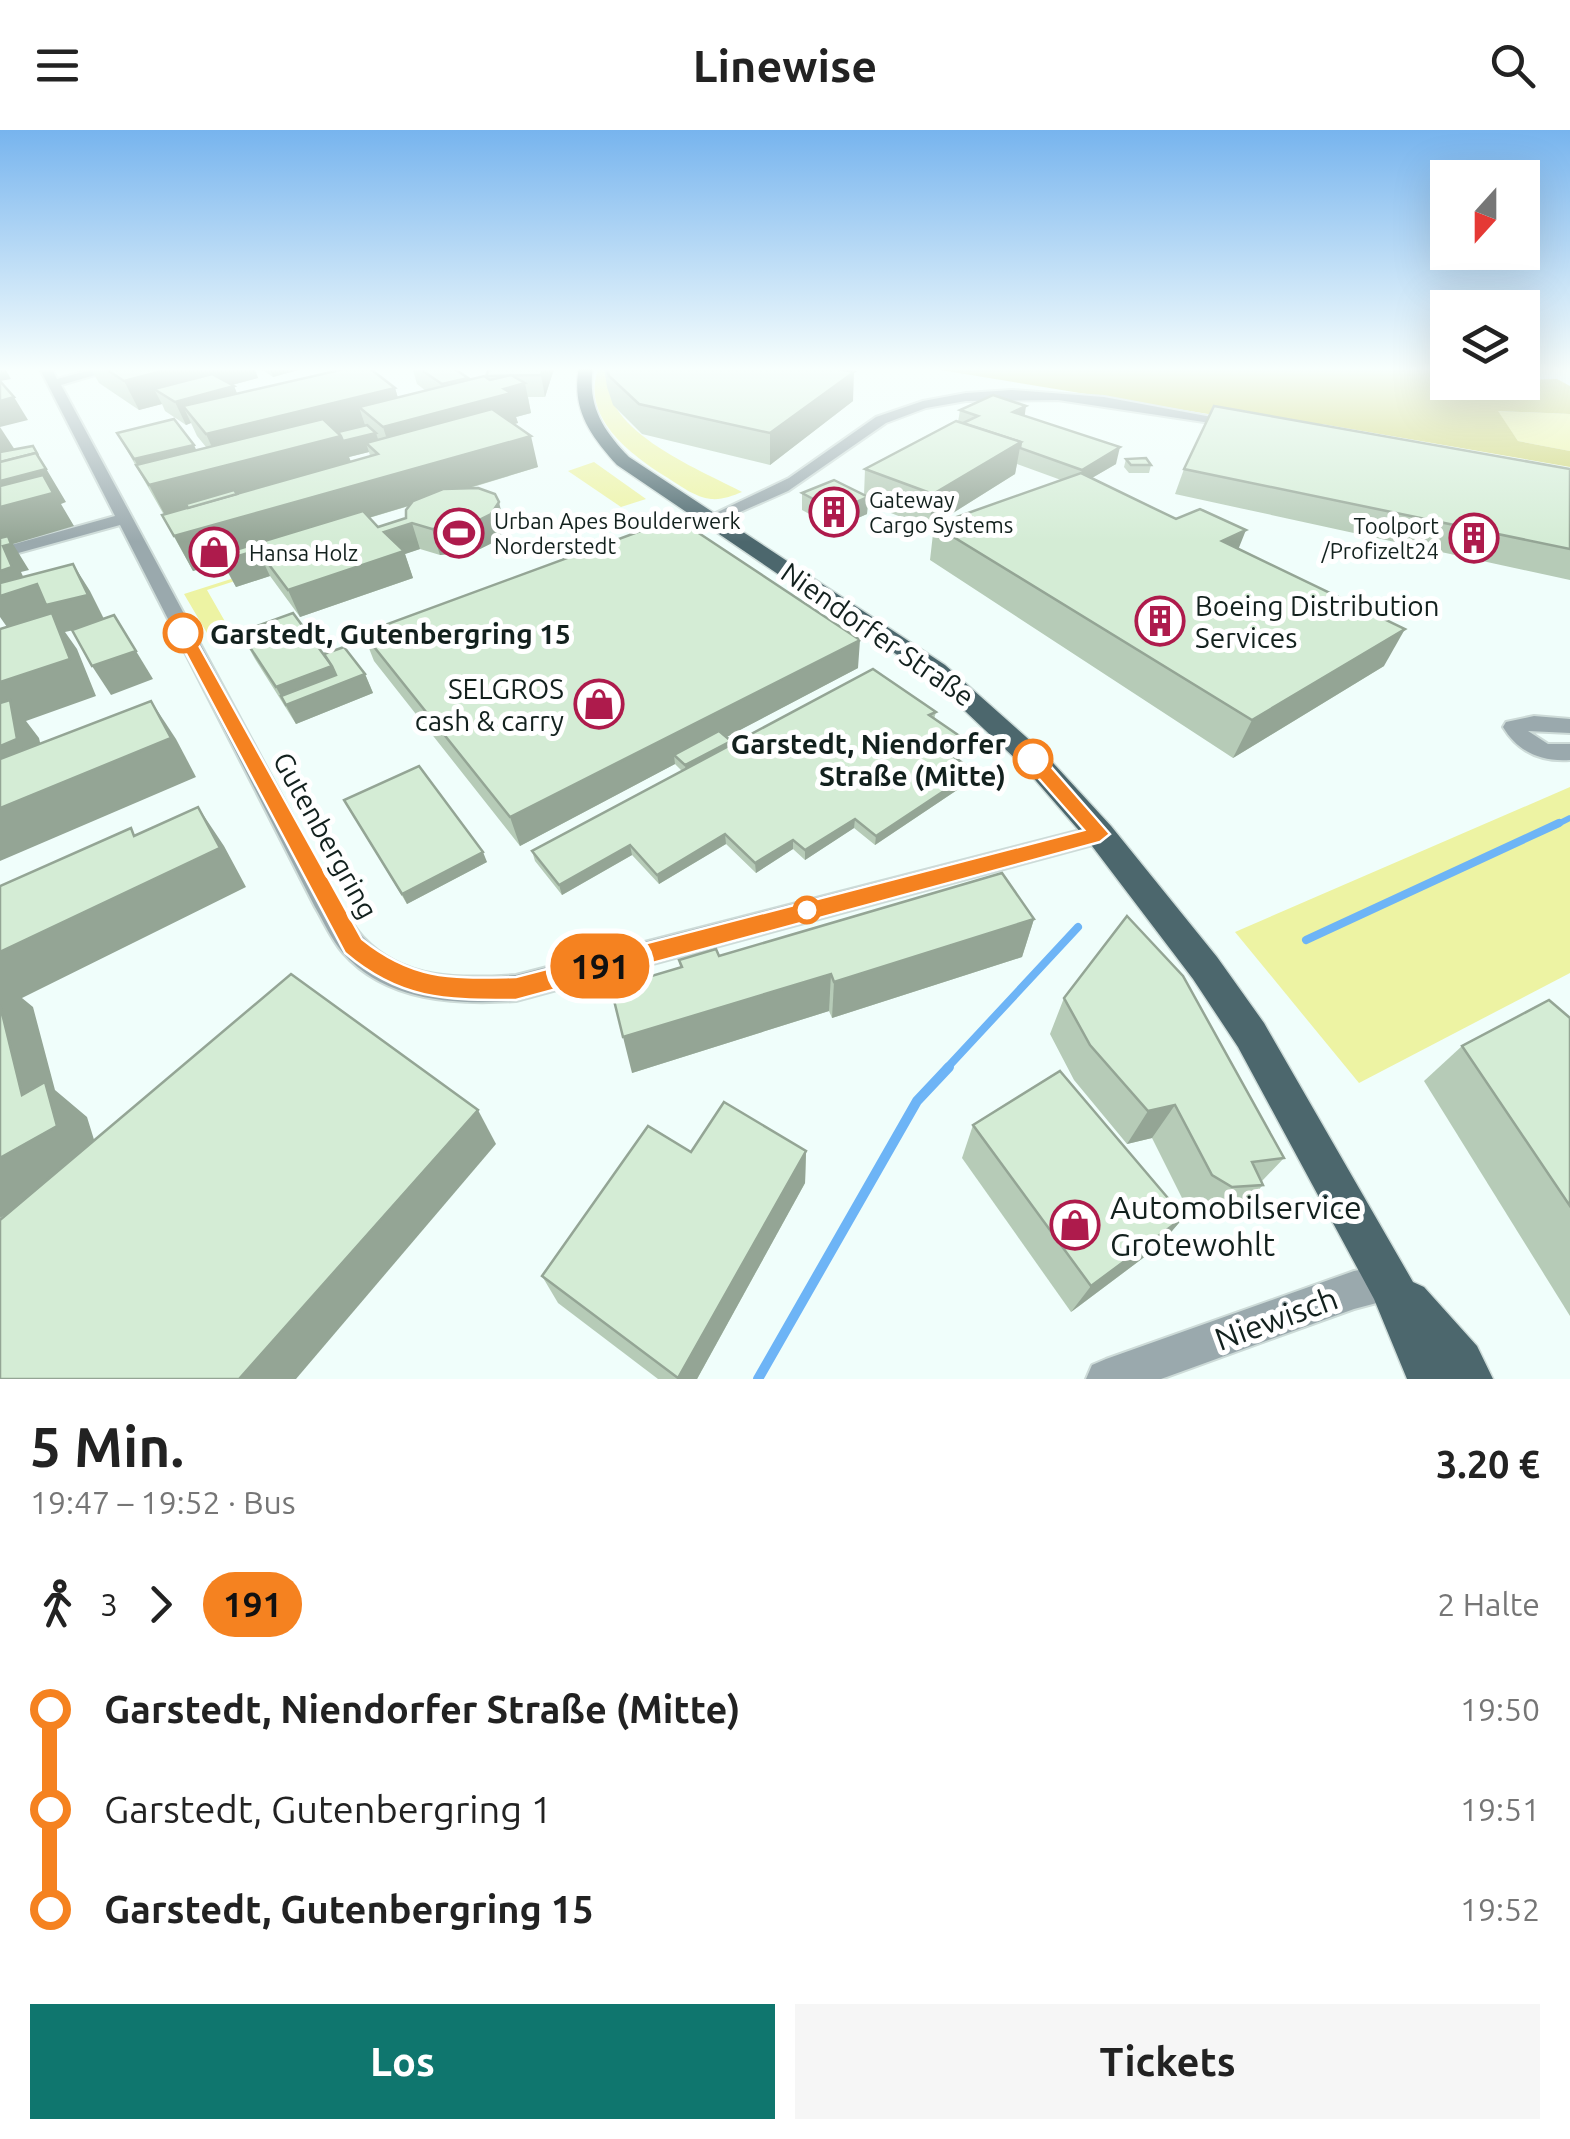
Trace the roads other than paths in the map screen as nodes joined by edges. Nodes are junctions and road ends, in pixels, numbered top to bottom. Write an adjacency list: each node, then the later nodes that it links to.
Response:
1 (74, 425): 6 (street, Gutenbergring)
2 (593, 425): 7 (main road, Niendorfer Straße)
3 (871, 425): 7 (street)
4 (1248, 425): 5 (street)
5 (1253, 426)
6 (123, 519): 8 (street); 11 (street, Gutenbergring)
7 (709, 520): 11 (main road, Niendorfer Straße)
8 (0, 553)
9 (1570, 726): 10 (street)
10 (1570, 752)
11 (1100, 834): 12 (main road, Niendorfer Straße)
12 (1390, 1283): 13 (street, Niewisch); 14 (main road, Niendorfer Straße); 15 (main road, Niendorfer Straße)
13 (1106, 1379)
14 (1431, 1379)
15 (1469, 1379)

